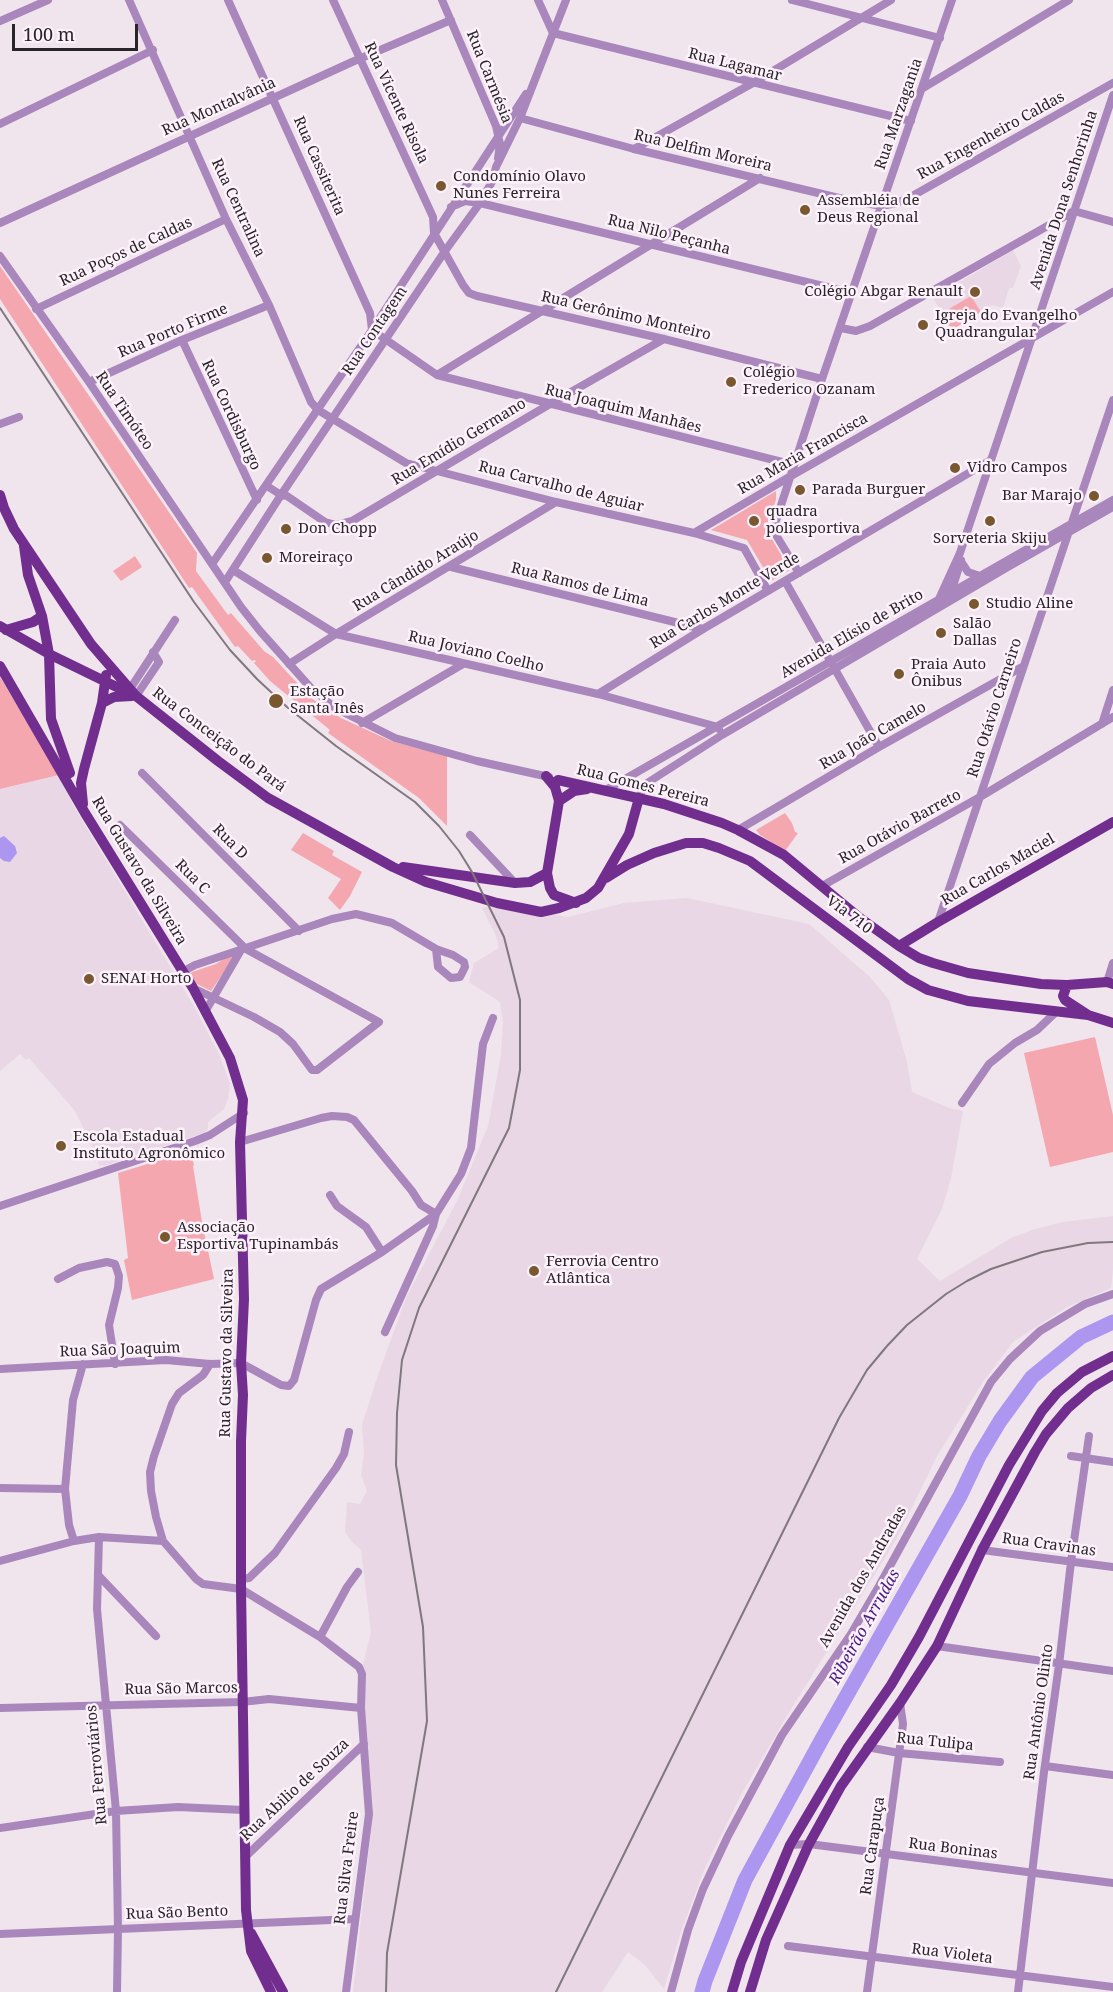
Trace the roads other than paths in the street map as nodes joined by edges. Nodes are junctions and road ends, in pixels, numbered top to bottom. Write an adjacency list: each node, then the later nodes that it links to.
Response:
1 (48, 0): 12 (street)
2 (129, 0): 18 (street, Rua Centralina)
3 (228, 0): 25 (street, Rua Cassiterita)
4 (333, 0): 19 (street, Rua Vicente Risola)
5 (442, 0): 14 (street, Rua Carmésia)
6 (538, 0): 16 (street)
7 (566, 0): 16 (street, Rua Contagem)
8 (792, 0): 13 (street)
9 (891, 0): 13 (street)
10 (952, 0): 17 (street, Rua Marzagania)
11 (1070, 0): 23 (street)
12 (31, 3): 15 (street)
13 (861, 16): 17 (street); 20 (street)
14 (451, 20): 19 (street, Rua Montalvânia); 30 (street, Rua Carmésia)
15 (0, 21)
16 (553, 33): 20 (street, Rua Lagamar); 22 (street, Rua Contagem)
17 (940, 38): 23 (street, Rua Marzagania)
18 (153, 50): 28 (street); 29 (street, Rua Centralina)
19 (360, 58): 25 (street, Rua Montalvânia); 43 (street, Rua Vicente Risola)
20 (753, 83): 27 (street, Rua Lagamar); 31 (street)
21 (1113, 83): 35 (street, Rua Engenheiro Caldas)
22 (531, 86): 26 (street, Rua Contagem); 30 (street, Rua Contagem)
23 (923, 88): 27 (street, Rua Marzagania)
24 (1113, 95): 37 (street, Avenida Dona Senhorinha)
25 (274, 98): 29 (street, Rua Montalvânia); 53 (street, Rua Cassiterita)
26 (520, 118): 31 (street, Rua Delfim Moreira); 32 (street, Rua Contagem)
27 (911, 121): 35 (street, Rua Marzagania)
28 (0, 124)
29 (189, 135): 38 (street, Rua Centralina); 41 (street, Rua Montalvânia)
30 (498, 135): 32 (street, Rua Carmésia); 36 (street, Rua Contagem)
31 (634, 149): 33 (street, Rua Delfim Moreira)
32 (496, 167): 34 (street, Rua Contagem)
33 (760, 178): 35 (street, Rua Delfim Moreira); 44 (street)
34 (480, 203): 36 (street); 42 (street, Rua Contagem); 44 (street, Rua Nilo Peçanha)
35 (881, 206): 48 (street, Rua Marzagania)
36 (451, 207): 39 (street, Rua Contagem)
37 (1074, 211): 40 (street); 52 (street); 54 (street, Avenida Dona Senhorinha)
38 (226, 219): 49 (street, Rua Centralina); 50 (street, Rua Poços de Caldas)
39 (444, 219): 42 (street); 43 (street, Rua Contagem)
40 (1113, 222)
41 (0, 223)
42 (459, 231): 45 (street, Rua Contagem)
43 (434, 233): 45 (street, Rua Vicente Risola); 53 (street, Rua Contagem)
44 (651, 245): 48 (street, Rua Nilo Peçanha); 51 (street)
45 (445, 251): 51 (street, Rua Gerônimo Monteiro); 57 (street, Rua Contagem)
46 (0, 256): 50 (street, Rua Timóteo)
47 (1113, 292): 54 (street, Rua Maria Francisca)
48 (852, 293): 52 (street, Rua Marzagania)
49 (269, 305): 56 (street, Rua Porto Firme); 63 (street, Rua Centralina)
50 (36, 309): 60 (street, Rua Timóteo)
51 (543, 310): 55 (street, Rua Gerônimo Monteiro); 58 (street)
52 (841, 328): 59 (street, Rua Marzagania)
53 (372, 330): 57 (street); 63 (street, Rua Contagem)
54 (1032, 338): 67 (street, Avenida Dona Senhorinha); 70 (street, Rua Maria Francisca)
55 (664, 339): 59 (street, Rua Gerônimo Monteiro); 62 (street, Rua Emídio Germano)
56 (182, 340): 60 (street, Rua Porto Firme); 74 (street, Rua Cordisburgo)
57 (385, 340): 58 (street, Rua Joaquim Manhães); 65 (street, Rua Contagem)
58 (437, 375): 62 (street, Rua Joaquim Manhães)
59 (822, 379): 68 (street, Rua Marzagania)
60 (89, 382): 82 (street, Rua Timóteo)
61 (1113, 400): 78 (street, Rua Otávio Carneiro)
62 (549, 404): 68 (street, Rua Joaquim Manhães); 69 (street, Rua Emídio Germano)
63 (318, 410): 65 (street, Rua Centralina); 71 (street, Rua Contagem)
64 (19, 417): 66 (street)
65 (333, 419): 69 (street, Rua Carvalho de Aguiar); 73 (street, Rua Contagem)
66 (0, 424)
67 (991, 460): 81 (street, Avenida Dona Senhorinha); 85 (street, Rua Carlos Monte Verde)
68 (795, 465): 70 (street, Rua Marzagania)
69 (438, 471): 73 (street, Rua Emídio Germano); 76 (street, Rua Carvalho de Aguiar)
70 (790, 476): 79 (street, Rua Maria Francisca); 85 (street, Rua Marzagania)
71 (267, 486): 73 (street, Rua Emídio Germano); 74 (street, Rua Contagem)
72 (0, 495): 80 (main road, Rua Conceição do Pará)
73 (281, 495): 84 (street, Rua Contagem)
74 (257, 500): 82 (street, Rua Contagem)
75 (1113, 500): 78 (street, Avenida Elísio de Brito)
76 (556, 502): 79 (street, Rua Carvalho de Aguiar); 83 (street, Rua Cândido Araújo)
77 (1113, 507): 78 (street, Avenida Elísio de Brito)
78 (1070, 529): 86 (street, Avenida Elísio de Brito); 90 (street, Avenida Elísio de Brito); 103 (street, Rua Otávio Carneiro)
79 (694, 533): 89 (street, Rua Carvalho de Aguiar)
80 (23, 542): 92 (main road); 98 (main road, Rua Conceição do Pará)
81 (961, 558): 86 (street); 90 (street, Avenida Dona Senhorinha); 91 (street, Avenida Dona Senhorinha)
82 (212, 564): 88 (street, Rua Timóteo)
83 (451, 567): 95 (street, Rua Ramos de Lima); 96 (street, Rua Cândido Araújo)
84 (233, 570): 88 (street, Rua Contagem); 96 (street, Rua Joviano Coelho)
85 (799, 573): 87 (street, Rua Carlos Monte Verde)
86 (980, 576): 90 (street, Avenida Elísio de Brito)
87 (785, 581): 89 (street, Rua Carlos Monte Verde); 101 (street)
88 (225, 582): 99 (street, Rua Gomes Pereira)
89 (768, 591): 95 (street, Rua Carlos Monte Verde)
90 (950, 597): 91 (street, Avenida Elísio de Brito); 101 (street, Avenida Elísio de Brito)
91 (939, 600): 101 (street, Avenida Elísio de Brito)
92 (42, 616): 94 (main road); 97 (main road)
93 (175, 620): 106 (street)
94 (3, 628): 97 (main road)
95 (703, 629): 107 (street, Rua Carlos Monte Verde)
96 (336, 634): 99 (street, Rua Cândido Araújo); 100 (street, Rua Joviano Coelho)
97 (49, 654): 104 (main road); 122 (main road)
98 (106, 663): 104 (main road); 106 (main road, Rua Conceição do Pará)
99 (289, 664): 110 (street, Rua Gomes Pereira)
100 (462, 664): 107 (street, Rua Joviano Coelho); 110 (street)
101 (833, 665): 112 (street, Avenida Elísio de Brito); 113 (street)
102 (0, 666): 122 (main road, Rua Gustavo da Silveira)
103 (1022, 667): 113 (street, Rua João Camelo); 119 (street, Rua Otávio Carneiro)
104 (105, 682): 106 (main road); 108 (main road)
105 (1113, 690): 111 (street)
106 (133, 693): 108 (main road); 127 (main road, Rua Conceição do Pará)
107 (598, 694): 112 (street, Rua Joviano Coelho)
108 (102, 703): 122 (main road)
109 (1113, 717): 111 (street, Rua Otávio Barreto)
110 (362, 723): 115 (street, Rua Gomes Pereira)
111 (1102, 724): 119 (street, Rua Otávio Barreto)
112 (720, 731): 118 (street, Avenida Elísio de Brito); 120 (street, Avenida Elísio de Brito)
113 (879, 747): 125 (street, Rua João Camelo)
114 (142, 773): 134 (street, Rua D)
115 (546, 776): 116 (street, Rua Gomes Pereira); 121 (main road)
116 (558, 780): 117 (main road, Rua Gomes Pereira)
117 (590, 788): 118 (main road, Rua Gomes Pereira); 121 (main road)
118 (604, 791): 120 (main road, Rua Gomes Pereira)
119 (980, 797): 131 (street, Rua Otávio Barreto); 133 (street, Rua Otávio Carneiro)
120 (639, 798): 125 (main road, Rua Gomes Pereira); 129 (main road)
121 (559, 801): 128 (main road)
122 (83, 807): 139 (main road, Rua Gustavo da Silveira)
123 (1113, 822): 133 (main road, Rua Carlos Maciel)
124 (120, 825): 137 (street, Rua C)
125 (738, 830): 131 (main road, Rua Gomes Pereira)
126 (470, 835): 130 (street)
127 (393, 867): 130 (main road); 132 (main road, Rua Conceição do Pará)
128 (547, 873): 130 (main road); 132 (main road)
129 (603, 880): 132 (main road); 144 (main road, Via 710)
130 (515, 883)
131 (822, 885): 135 (main road, Rua Gomes Pereira)
132 (576, 903)
133 (938, 922): 135 (main road, Rua Carlos Maciel)
134 (299, 931): 136 (street); 137 (street)
135 (899, 946): 141 (main road, Rua Gomes Pereira)
136 (436, 949)
137 (243, 950): 139 (street); 143 (street); 143 (street, Rua C)
138 (1113, 963): 140 (street)
139 (182, 972): 142 (main road, Rua Gustavo da Silveira)
140 (1110, 983): 141 (main road, Rua Gomes Pereira)
141 (1067, 985): 147 (main road)
142 (193, 988): 143 (street); 145 (main road, Rua Gustavo da Silveira)
143 (214, 998): 145 (street)
144 (1034, 1010): 146 (main road, Via 710); 150 (street)
145 (206, 1012): 152 (main road, Rua Gustavo da Silveira)
146 (1056, 1012): 147 (main road, Via 710); 150 (street)
147 (1088, 1015): 149 (main road)
148 (493, 1018): 156 (street)
149 (1113, 1023)
150 (1043, 1024): 151 (street)
151 (962, 1103)
152 (244, 1113): 153 (main road, Rua Gustavo da Silveira); 155 (street)
153 (240, 1142): 156 (street); 162 (main road, Rua Gustavo da Silveira)
154 (330, 1195): 157 (street)
155 (0, 1206)
156 (436, 1214): 157 (street); 160 (street)
157 (382, 1252): 162 (street)
158 (58, 1279): 164 (street)
159 (1113, 1294): 222 (street, Avenida dos Andradas)
160 (385, 1332)
161 (1113, 1356): 205 (main road)
162 (241, 1363): 165 (street, Rua São Joaquim); 184 (main road, Rua Gustavo da Silveira)
163 (83, 1364): 164 (street, Rua São Joaquim); 166 (street, Rua São Joaquim); 174 (street)
164 (115, 1364): 165 (street, Rua São Joaquim)
165 (210, 1364): 177 (street)
166 (0, 1369)
167 (1113, 1375): 178 (main road)
168 (349, 1432): 184 (street)
169 (1089, 1436): 171 (street, Rua Antônio Olinto)
170 (1071, 1456): 171 (street)
171 (1087, 1458): 172 (street); 180 (street, Rua Antônio Olinto)
172 (1113, 1461)
173 (0, 1488): 174 (street)
174 (65, 1489): 176 (street)
175 (99, 1536): 176 (street); 177 (street); 183 (street, Rua Ferroviários)
176 (74, 1540): 179 (street)
177 (163, 1541): 184 (street)
178 (982, 1550): 180 (street, Rua Cravinas); 187 (main road)
179 (0, 1561)
180 (1071, 1562): 181 (street, Rua Cravinas); 188 (street, Rua Antônio Olinto)
181 (1113, 1567)
182 (358, 1572): 186 (street)
183 (98, 1575): 185 (street); 192 (street, Rua Ferroviários)
184 (242, 1584): 186 (street); 190 (main road, Rua Gustavo da Silveira)
185 (156, 1636)
186 (320, 1637): 194 (street, Rua Silva Freire)
187 (937, 1646): 188 (street); 191 (main road)
188 (1059, 1665): 189 (street); 199 (street, Rua Antônio Olinto)
189 (1113, 1671)
190 (242, 1702): 192 (street, Rua São Marcos); 194 (street, Rua São Marcos); 202 (main road, Rua Gustavo da Silveira)
191 (900, 1703): 196 (main road); 197 (street, Rua Carapuça)
192 (105, 1704): 193 (street, Rua São Marcos); 201 (street, Rua Ferroviários)
193 (0, 1708)
194 (362, 1708): 195 (street, Rua Silva Freire)
195 (364, 1744): 207 (street, Rua Abilio de Souza); 210 (street, Rua Silva Freire)
196 (867, 1747): 197 (street, Rua Tulipa); 204 (main road)
197 (899, 1752): 198 (street, Rua Tulipa); 206 (street, Rua Carapuça)
198 (1000, 1762)
199 (1045, 1766): 200 (street); 208 (street, Rua Antônio Olinto)
200 (1113, 1775)
201 (116, 1810): 202 (street); 203 (street); 212 (street, Rua Ferroviários)
202 (243, 1810): 207 (main road, Rua Gustavo da Silveira)
203 (0, 1828)
204 (809, 1844): 205 (street, Rua Boninas); 206 (street, Rua Boninas); 224 (main road)
205 (790, 1845): 223 (main road)
206 (885, 1855): 208 (street, Rua Boninas); 215 (street, Rua Carapuça)
207 (245, 1857): 211 (main road, Rua Gustavo da Silveira)
208 (1032, 1871): 209 (street, Rua Boninas); 216 (street, Rua Antônio Olinto)
209 (1113, 1883)
210 (355, 1919): 211 (street, Rua São Bento); 221 (street, Rua Silva Freire)
211 (247, 1925): 212 (street, Rua São Bento); 219 (main road, Rua Gustavo da Silveira); 220 (main road, Rua Gustavo da Silveira)
212 (118, 1929): 213 (street, Rua São Bento); 218 (street, Rua Ferroviários)
213 (0, 1934)
214 (788, 1946): 215 (street, Rua Violeta)
215 (871, 1958): 216 (street, Rua Violeta); 225 (street, Rua Carapuça)
216 (1020, 1976): 217 (street, Rua Violeta); 226 (street, Rua Antônio Olinto)
217 (1113, 1987)
218 (117, 1992)
219 (271, 1992)
220 (282, 1992)
221 (346, 1992)
222 (671, 1992)
223 (732, 1992)
224 (750, 1992)
225 (867, 1992)
226 (1018, 1992)

